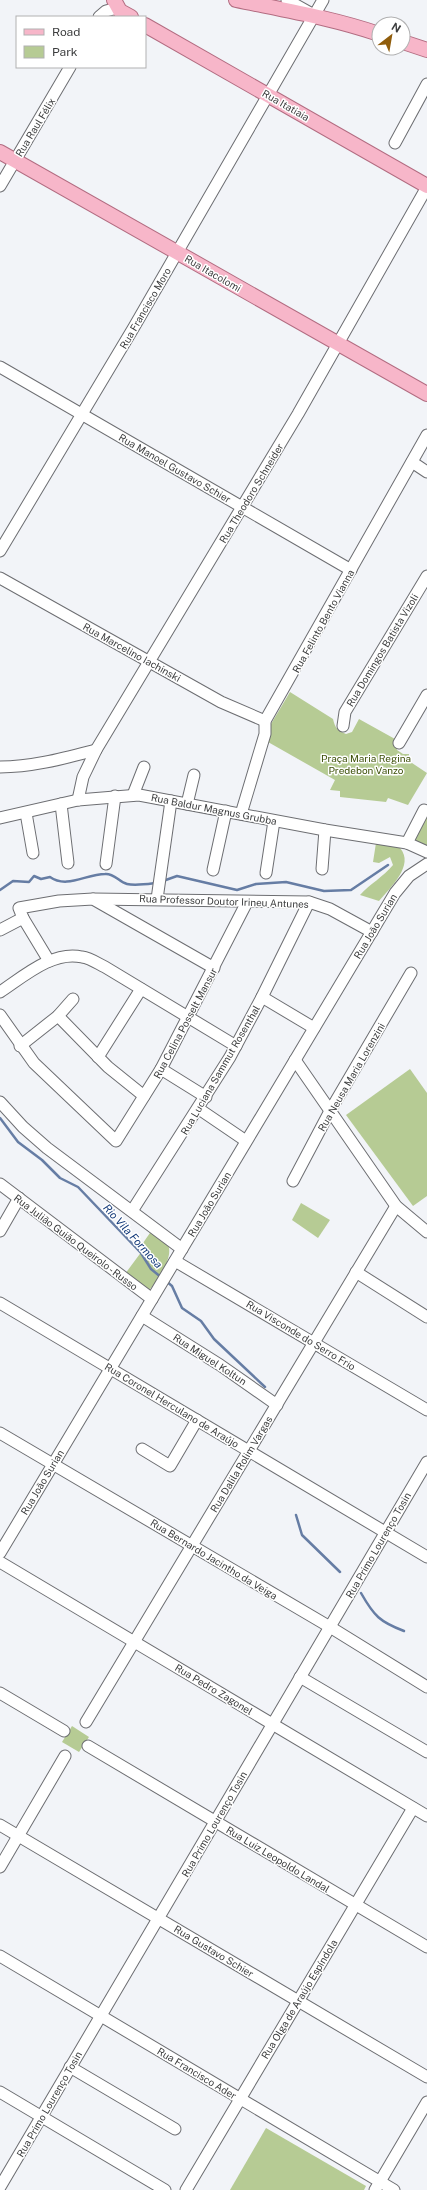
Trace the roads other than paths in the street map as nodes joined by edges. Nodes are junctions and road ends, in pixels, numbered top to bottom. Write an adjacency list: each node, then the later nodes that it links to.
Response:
1 (236, 0): 5 (main road)
2 (287, 0): 5 (street)
3 (322, 0): 5 (street, Rua Francisco Moro)
4 (115, 4): 6 (street); 7 (main road)
5 (314, 15): 9 (main road); 14 (street, Rua Francisco Moro)
6 (101, 16)
7 (129, 16)
8 (146, 26): 14 (main road, Rua Itatiaia)
9 (371, 31)
10 (411, 45): 11 (main road)
11 (427, 50)
12 (69, 68): 17 (street, Rua Raul Félix)
13 (427, 84): 15 (street)
14 (269, 96): 19 (main road, Rua Itatiaia); 20 (street, Rua Francisco Moro)
15 (395, 143)
16 (0, 152): 17 (main road, Rua Itacolomi)
17 (15, 161): 18 (street, Rua Raul Félix); 20 (main road, Rua Itacolomi)
18 (0, 186)
19 (427, 186): 21 (street, Rua Theodoro Schneider)
20 (178, 253): 21 (main road, Rua Itacolomi); 24 (street, Rua Francisco Moro)
21 (336, 343): 23 (main road, Rua Itacolomi); 28 (street, Rua Theodoro Schneider)
22 (0, 367): 24 (street, Rua Manoel Gustavo Schier)
23 (427, 394)
24 (82, 414): 28 (street, Rua Manoel Gustavo Schier); 29 (street, Rua Francisco Moro)
25 (427, 436): 26 (street, Rua Felinto Bento Vianna)
26 (412, 462): 27 (street); 30 (street, Rua Felinto Bento Vianna)
27 (427, 472)
28 (242, 507): 30 (street, Rua Manoel Gustavo Schier); 33 (street, Rua Theodoro Schneider)
29 (0, 551)
30 (351, 570): 35 (street, Rua Felinto Bento Vianna)
31 (427, 576): 36 (street, Rua Domingos Batista Vizoli)
32 (0, 578): 33 (street, Rua Marcelino Iachinski)
33 (150, 663): 35 (street, Rua Marcelino Iachinski); 38 (street, Rua Theodoro Schneider)
34 (427, 695): 37 (street)
35 (266, 721): 51 (street, Rua Felinto Bento Vianna)
36 (343, 726)
37 (399, 743)
38 (96, 750): 39 (street); 44 (street, Rua Theodoro Schneider)
39 (0, 767)
40 (144, 768): 42 (street)
41 (194, 775): 47 (street)
42 (133, 795): 43 (street, Rua Baldur Magnus Grubba); 45 (street, Rua Baldur Magnus Grubba)
43 (115, 796): 44 (street, Rua Baldur Magnus Grubba); 59 (street)
44 (78, 800): 46 (street, Rua Baldur Magnus Grubba)
45 (171, 801): 47 (street, Rua Baldur Magnus Grubba); 64 (street)
46 (60, 804): 50 (street, Rua Baldur Magnus Grubba); 58 (street)
47 (187, 804): 49 (street, Rua Baldur Magnus Grubba)
48 (424, 810): 55 (street)
49 (226, 811): 51 (street, Rua Baldur Magnus Grubba); 62 (street)
50 (26, 813): 52 (street, Rua Baldur Magnus Grubba); 57 (street)
51 (241, 814): 53 (street, Rua Baldur Magnus Grubba)
52 (1, 820)
53 (274, 820): 54 (street, Rua Baldur Magnus Grubba); 63 (street)
54 (325, 830): 55 (street, Rua Baldur Magnus Grubba); 61 (street)
55 (407, 843): 56 (street, Rua Baldur Magnus Grubba)
56 (427, 852)
57 (33, 853)
58 (68, 863)
59 (106, 864)
60 (427, 864): 70 (street, Rua João Surian)
61 (322, 869)
62 (213, 870)
63 (266, 873)
64 (157, 899): 65 (street, Rua Professor Doutor Irineu Antunes); 66 (street, Rua Professor Doutor Irineu Antunes)
65 (93, 900): 68 (street, Rua Professor Doutor Irineu Antunes); 72 (street)
66 (247, 902): 67 (street, Rua Professor Doutor Irineu Antunes); 72 (street, Rua Celina Posselt Mansur)
67 (309, 902): 70 (street, Rua Professor Doutor Irineu Antunes); 76 (street, Rua Luciana Sammut Rosenthal)
68 (23, 918): 69 (street); 71 (street)
69 (0, 930)
70 (372, 932): 81 (street, Rua João Surian)
71 (49, 961): 74 (street); 75 (street)
72 (214, 968): 80 (street, Rua Celina Posselt Mansur)
73 (411, 973): 91 (street, Rua Neusa Maria Lorenzini)
74 (141, 989): 80 (street); 84 (street)
75 (0, 992)
76 (262, 997): 81 (street); 83 (street, Rua Luciana Sammut Rosenthal)
77 (73, 999): 79 (street)
78 (0, 1015): 82 (street)
79 (58, 1016): 82 (street); 84 (street)
80 (189, 1018): 83 (street); 86 (street, Rua Celina Posselt Mansur)
81 (314, 1028): 85 (street, Rua João Surian)
82 (20, 1046): 87 (street, Rua Celina Posselt Mansur)
83 (236, 1046): 88 (street, Rua Luciana Sammut Rosenthal)
84 (98, 1057): 87 (street)
85 (295, 1060): 91 (street); 92 (street, Rua João Surian)
86 (160, 1069): 87 (street, Rua Celina Posselt Mansur); 88 (street)
87 (144, 1096)
88 (206, 1097): 90 (street, Rua Luciana Sammut Rosenthal)
89 (0, 1102): 97 (street)
90 (199, 1109): 92 (street); 97 (street, Rua Luciana Sammut Rosenthal)
91 (330, 1111): 93 (street, Rua Neusa Maria Lorenzini); 96 (street)
92 (246, 1142): 100 (street, Rua João Surian)
93 (293, 1181)
94 (0, 1184): 95 (street, Rua Julião Guião Queirolo - Russo)
95 (19, 1198): 98 (street); 103 (street, Rua Julião Guião Queirolo - Russo)
96 (396, 1206): 99 (street); 102 (street, Rua Dalila Rolim Vargas)
97 (132, 1211): 100 (street)
98 (0, 1231)
99 (427, 1232)
100 (182, 1249): 101 (street, Rua João Surian)
101 (175, 1261): 103 (street, Rua João Surian); 107 (street, Rua Visconde do Serro Frio)
102 (356, 1272): 106 (street); 107 (street, Rua Dalila Rolim Vargas)
103 (152, 1299): 105 (street, Rua João Surian)
104 (0, 1303): 108 (street, Rua Coronel Herculano de Araújo)
105 (142, 1316): 108 (street, Rua João Surian); 109 (street, Rua Miguel Koltun)
106 (427, 1318)
107 (314, 1343): 109 (street, Rua Dalila Rolim Vargas); 110 (street, Rua Visconde do Serro Frio)
108 (110, 1369): 111 (street, Rua Coronel Herculano de Araújo); 116 (street, Rua João Surian)
109 (277, 1405): 114 (street, Rua Dalila Rolim Vargas)
110 (427, 1410)
111 (197, 1420): 113 (street); 114 (street, Rua Coronel Herculano de Araújo)
112 (0, 1432): 116 (street, Rua Bernardo Jacintho da Veiga)
113 (142, 1450)
114 (249, 1451): 117 (street, Rua Coronel Herculano de Araújo); 118 (street, Rua Dalila Rolim Vargas)
115 (427, 1462): 117 (street, Rua Primo Lourenço Tosin)
116 (53, 1464): 118 (street, Rua Bernardo Jacintho da Veiga); 119 (street, Rua João Surian)
117 (386, 1532): 120 (street, Rua Coronel Herculano de Araújo); 122 (street, Rua Primo Lourenço Tosin)
118 (192, 1546): 122 (street, Rua Bernardo Jacintho da Veiga); 123 (street, Rua Dalila Rolim Vargas)
119 (0, 1553)
120 (427, 1557)
121 (0, 1562): 123 (street, Rua Pedro Zagonel)
122 (330, 1627): 124 (street, Rua Primo Lourenço Tosin); 125 (street, Rua Bernardo Jacintho da Veiga)
123 (134, 1642): 127 (street, Rua Dalila Rolim Vargas); 128 (street, Rua Pedro Zagonel)
124 (300, 1677): 128 (street, Rua Primo Lourenço Tosin); 131 (street)
125 (427, 1687)
126 (0, 1693): 129 (street)
127 (86, 1722)
128 (272, 1724): 133 (street, Rua Pedro Zagonel); 135 (street, Rua Primo Lourenço Tosin)
129 (64, 1732)
130 (88, 1746): 135 (street, Rua Luiz Leopoldo Landal)
131 (427, 1752)
132 (65, 1756): 137 (street)
133 (413, 1808): 134 (street, Rua Pedro Zagonel); 139 (street, Rua Olga de Araújo Espíndola)
134 (427, 1816)
135 (215, 1821): 139 (street, Rua Luiz Leopoldo Landal); 140 (street, Rua Primo Lourenço Tosin)
136 (0, 1825): 137 (street, Rua Gustavo Schier)
137 (18, 1835): 138 (street); 140 (street, Rua Gustavo Schier)
138 (0, 1867)
139 (355, 1905): 141 (street, Rua Luiz Leopoldo Landal); 143 (street, Rua Olga de Araújo Espíndola)
140 (158, 1918): 143 (street, Rua Gustavo Schier); 144 (street, Rua Primo Lourenço Tosin)
141 (427, 1947)
142 (0, 1956): 144 (street, Rua Francisco Ader)
143 (298, 2001): 146 (street, Rua Gustavo Schier); 148 (street, Rua Olga de Araújo Espíndola)
144 (100, 2016): 145 (street, Rua Primo Lourenço Tosin); 148 (street, Rua Francisco Ader)
145 (70, 2067): 150 (street, Rua Primo Lourenço Tosin); 151 (street)
146 (427, 2077)
147 (0, 2092): 150 (street)
148 (240, 2099): 152 (street, Rua Francisco Ader); 155 (street, Rua Olga de Araújo Espíndola)
149 (427, 2102): 152 (street)
150 (41, 2117): 153 (street, Rua Primo Lourenço Tosin); 154 (street)
151 (175, 2130)
152 (378, 2186): 156 (street, Rua Francisco Ader)
153 (0, 2187)
154 (165, 2190)
155 (186, 2190)
156 (394, 2190)

